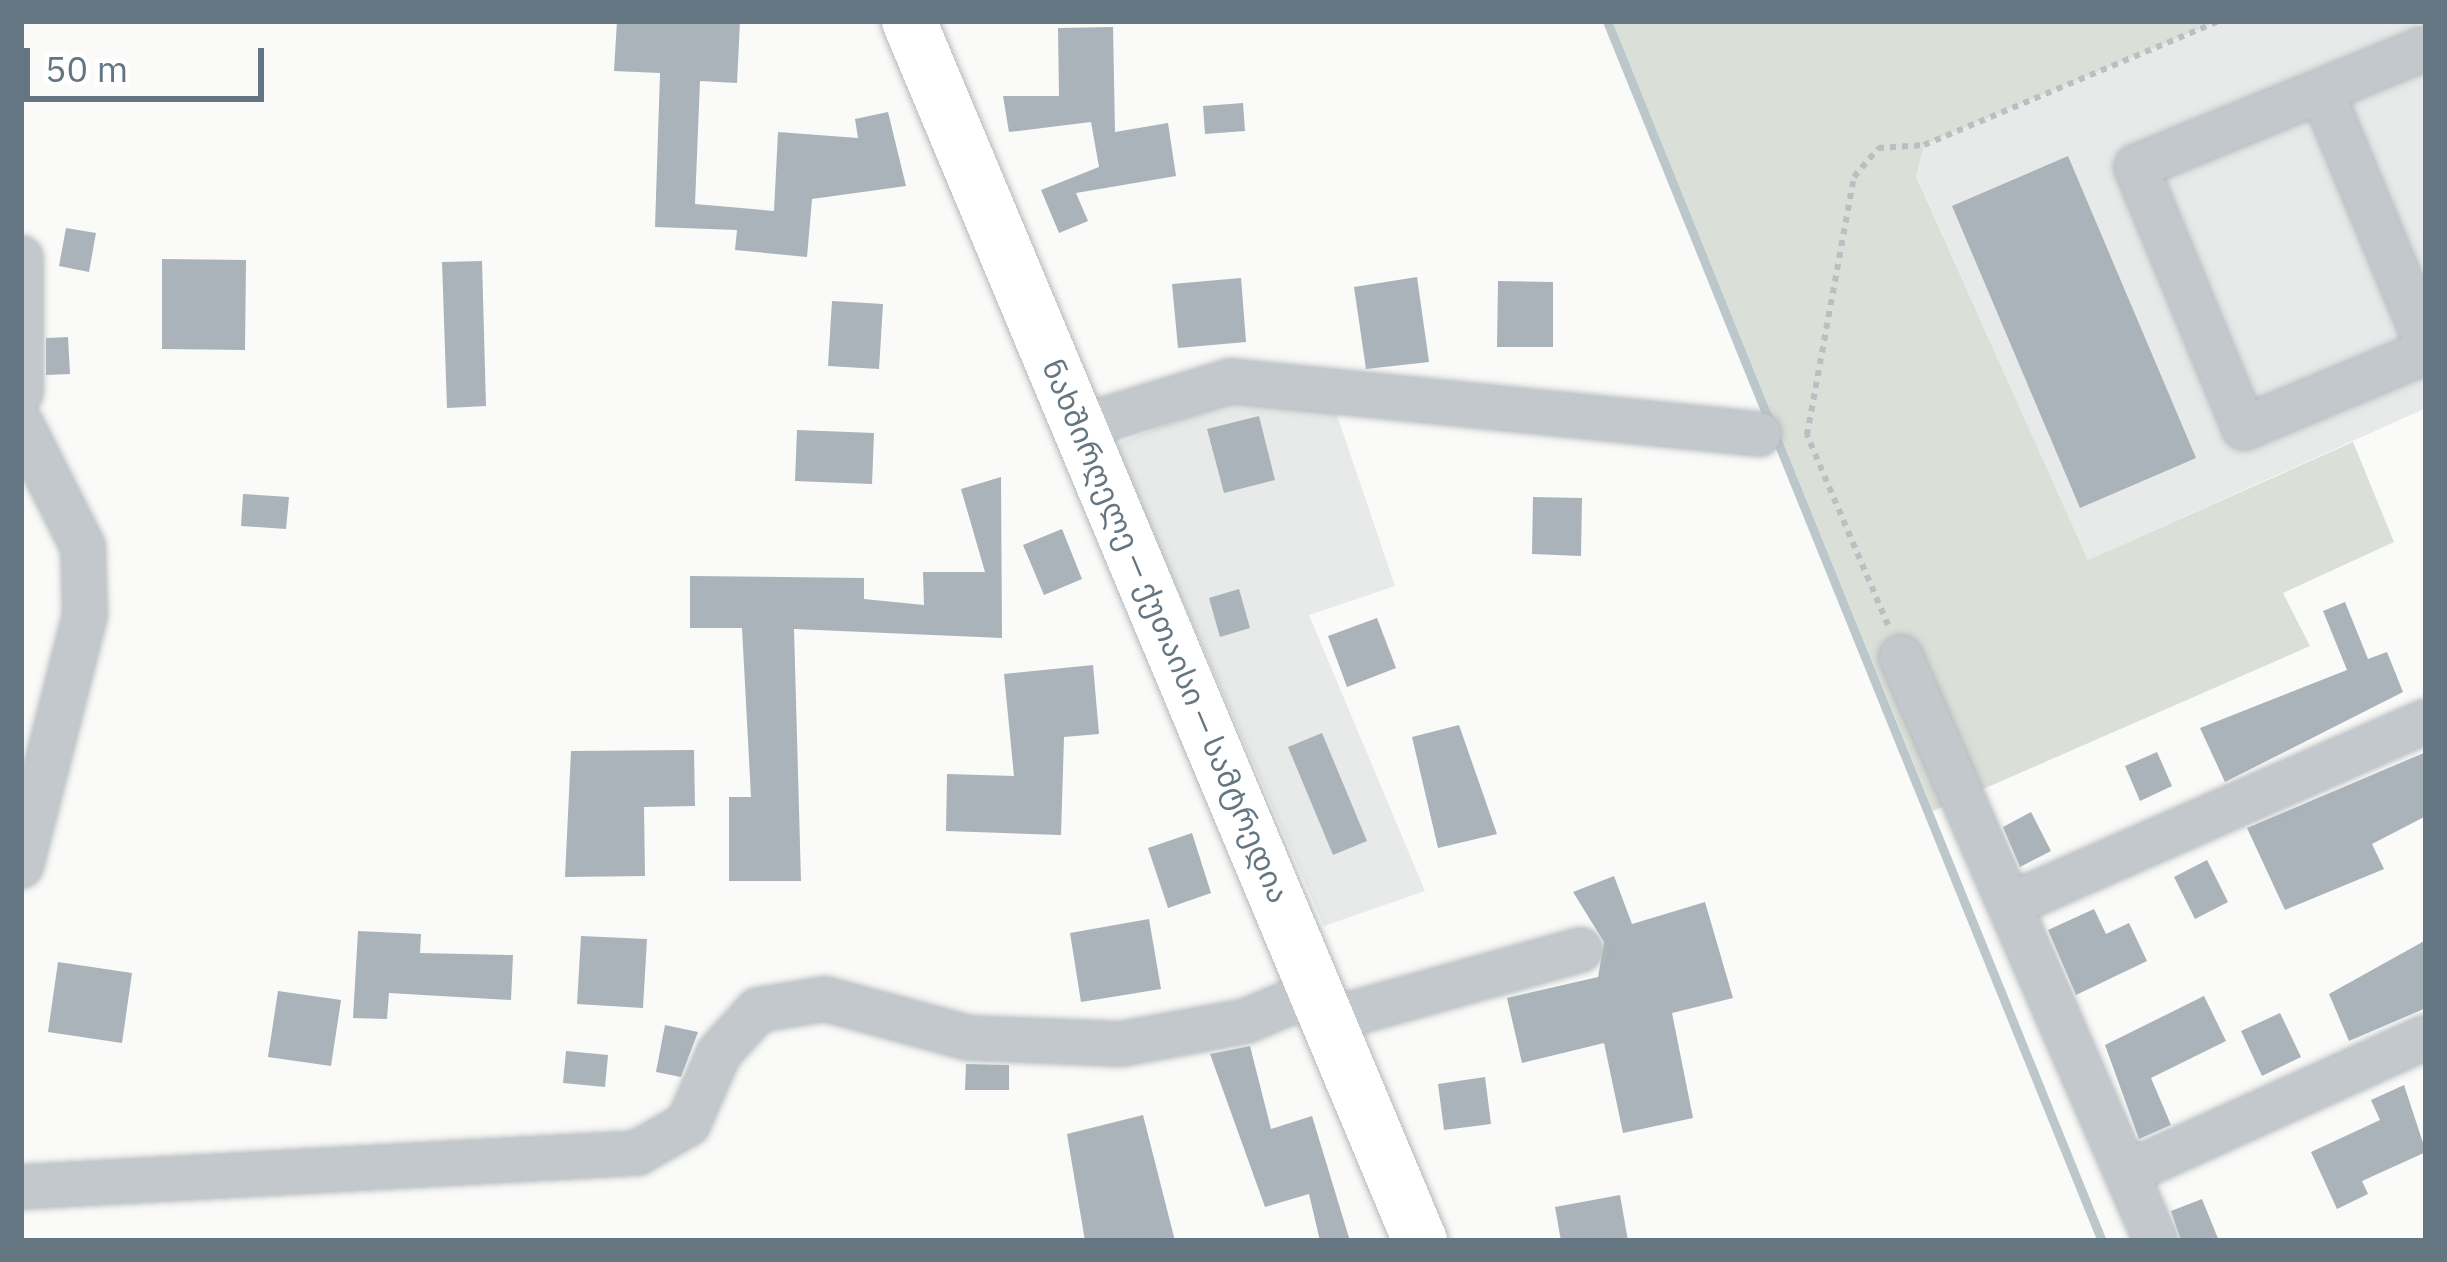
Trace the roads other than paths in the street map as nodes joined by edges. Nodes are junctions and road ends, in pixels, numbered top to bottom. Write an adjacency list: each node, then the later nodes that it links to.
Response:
1 (909, 21): 9 (main road, ნახშირღელე — ქუთაისი — სამტრედია)
2 (2426, 48): 3 (street)
3 (2322, 92): 5 (street); 6 (street)
4 (21, 258): 7 (street)
5 (2426, 342)
6 (2426, 352)
7 (21, 392)
8 (21, 424): 13 (street)
9 (1080, 427): 10 (street); 16 (main road, ნახშირღელე — ქუთაისი — სამტრედია)
10 (1775, 435)
11 (1901, 657): 14 (street)
12 (2426, 721): 14 (street)
13 (21, 866)
14 (2014, 904): 18 (street)
15 (1580, 950): 16 (street)
16 (1323, 1005): 19 (street); 20 (main road, ნახშირღელე — ქუთაისი — სამტრედია)
17 (2426, 1036): 18 (street)
18 (2129, 1172): 21 (street)
19 (21, 1187)
20 (1420, 1241)
21 (2156, 1241)

